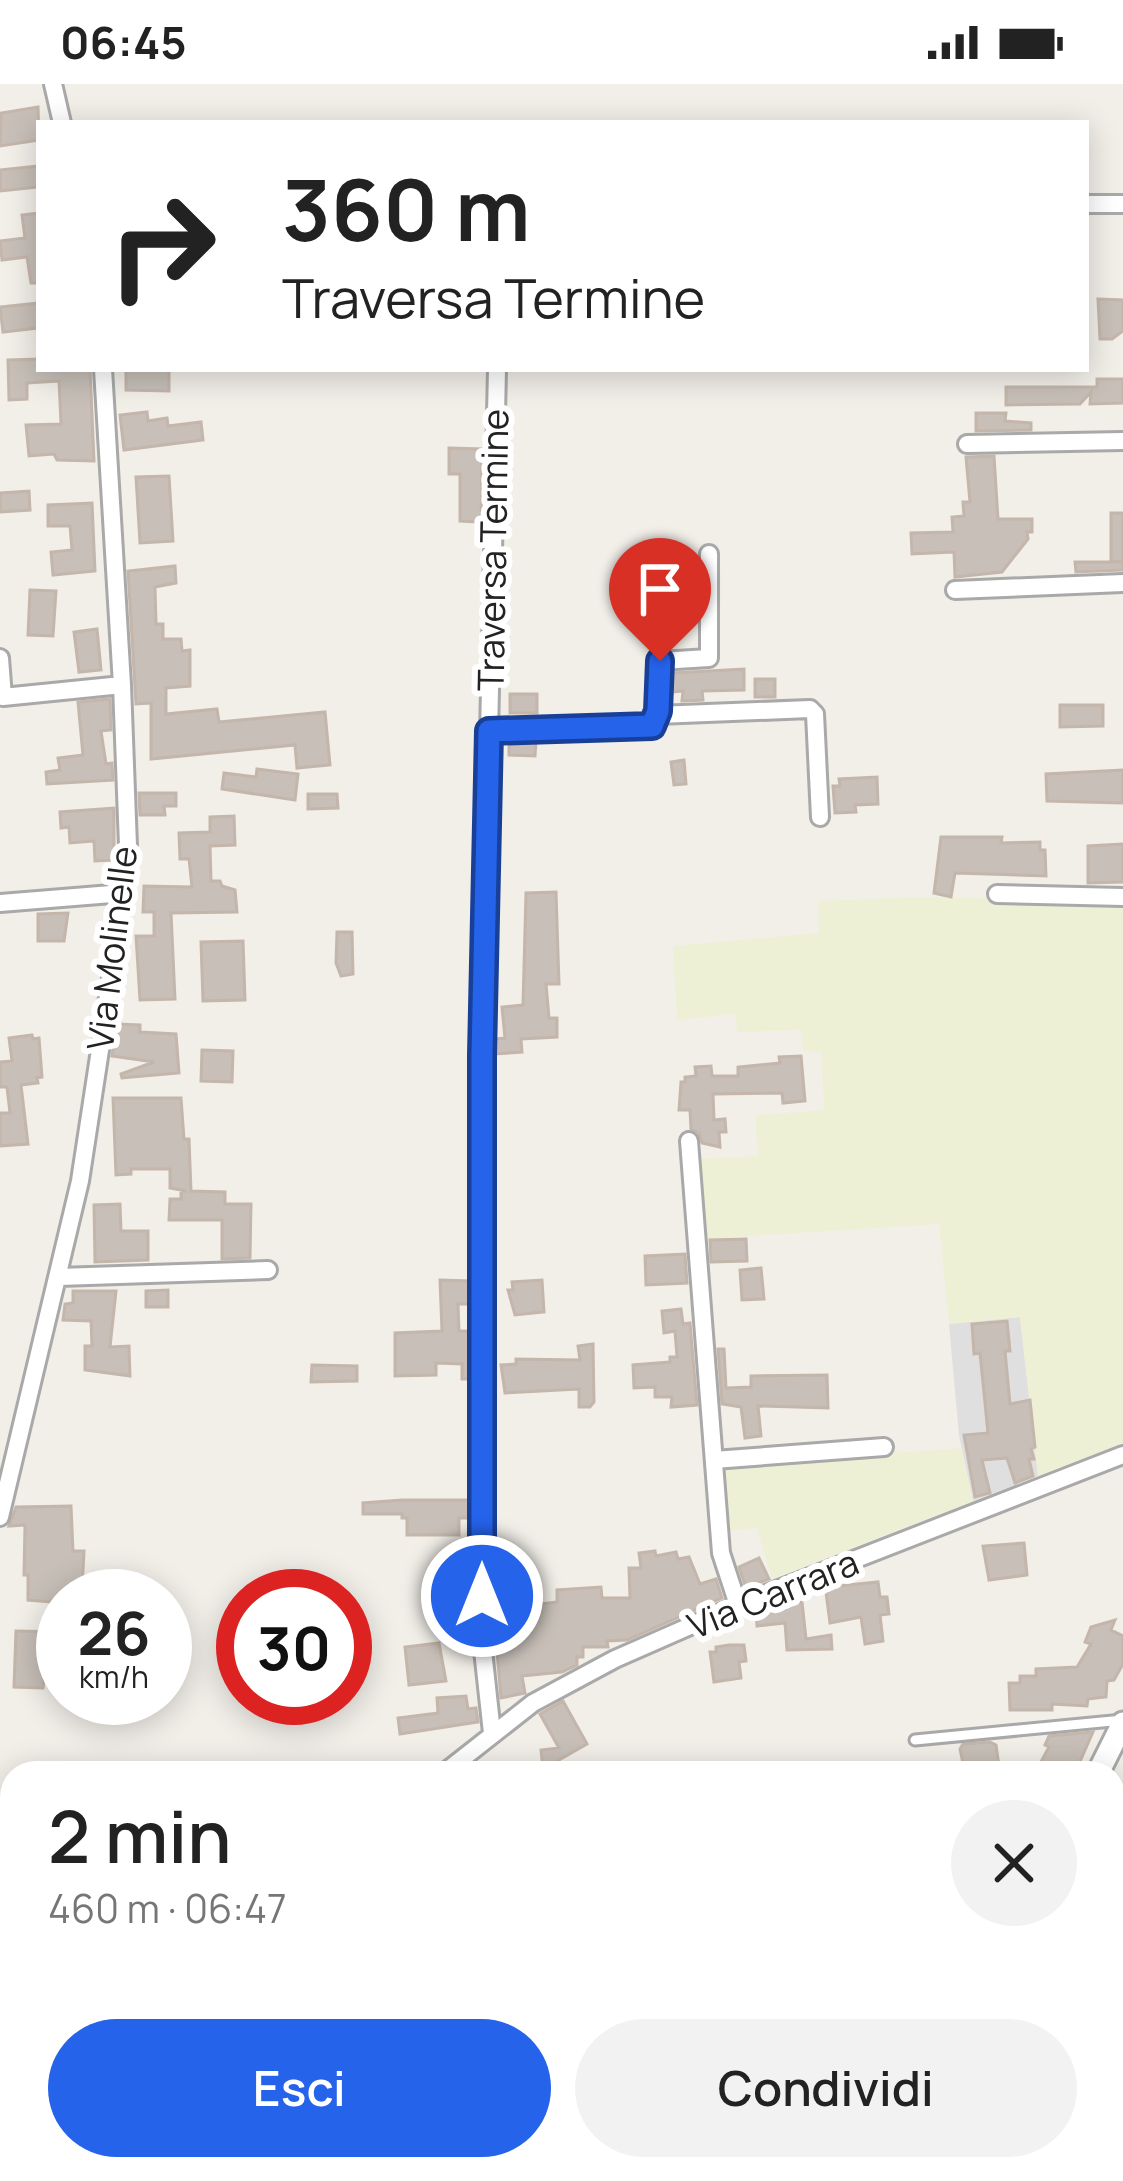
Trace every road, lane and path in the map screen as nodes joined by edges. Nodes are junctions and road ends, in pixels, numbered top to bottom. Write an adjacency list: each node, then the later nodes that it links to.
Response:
1 (53, 84): 2 (street)
2 (61, 120)
3 (1089, 204): 4 (street)
4 (1123, 204)
5 (103, 372): 13 (street, Via Molinelle)
6 (497, 372): 15 (street, Traversa Termine)
7 (1123, 441): 8 (street)
8 (968, 444)
9 (710, 554): 14 (street)
10 (1123, 583): 11 (street)
11 (955, 590)
12 (0, 658): 13 (street)
13 (122, 685): 17 (street, Via Molinelle)
14 (657, 715): 15 (street, Traversa Termine); 16 (street, Traversa Termine)
15 (489, 731): 30 (street, Traversa Termine)
16 (820, 818)
17 (124, 893): 20 (street); 23 (street, Via Molinelle)
18 (997, 894): 19 (street)
19 (1123, 897)
20 (0, 903)
21 (689, 1141): 26 (street)
22 (268, 1270): 23 (street)
23 (59, 1277): 27 (street, Via Molinelle)
24 (884, 1447): 26 (street)
25 (1123, 1455): 28 (street, Via Carrara)
26 (714, 1460): 28 (street)
27 (0, 1517)
28 (739, 1605): 30 (street, Via Carrara)
29 (1123, 1721): 31 (lane); 33 (street)
30 (492, 1733): 32 (street, Via Carrara)
31 (915, 1740)
32 (458, 1761)
33 (1110, 1761)

